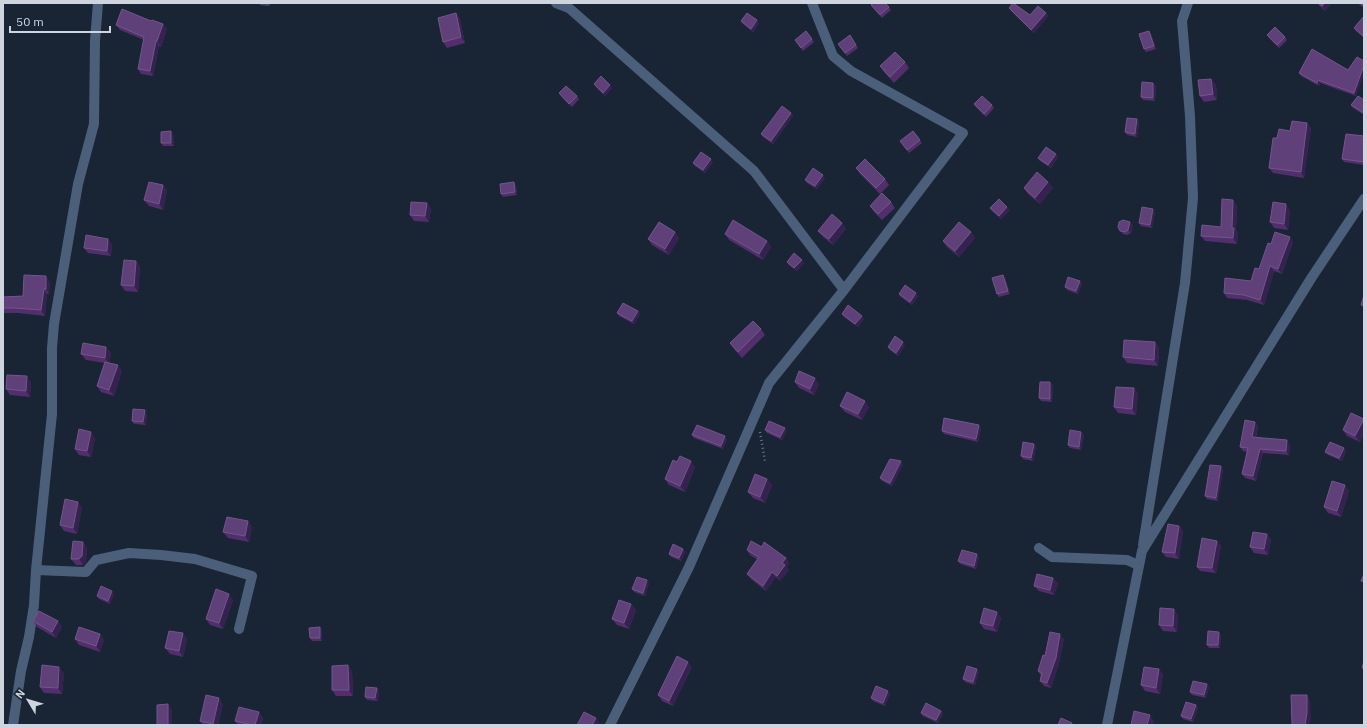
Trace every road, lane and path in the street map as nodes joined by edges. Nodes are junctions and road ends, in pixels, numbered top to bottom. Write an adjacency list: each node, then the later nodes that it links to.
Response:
1 (98, 3): 12 (street)
2 (556, 3): 6 (street)
3 (812, 3): 6 (street)
4 (1188, 3): 10 (street)
5 (1364, 199): 10 (street)
6 (844, 290): 7 (street)
7 (757, 412): 8 (path); 15 (street)
8 (765, 461)
9 (1040, 548): 11 (street)
10 (1142, 551): 11 (street)
11 (1138, 566): 16 (street)
12 (36, 570): 13 (street); 14 (street)
13 (239, 629)
14 (13, 725)
15 (610, 725)
16 (1107, 725)

